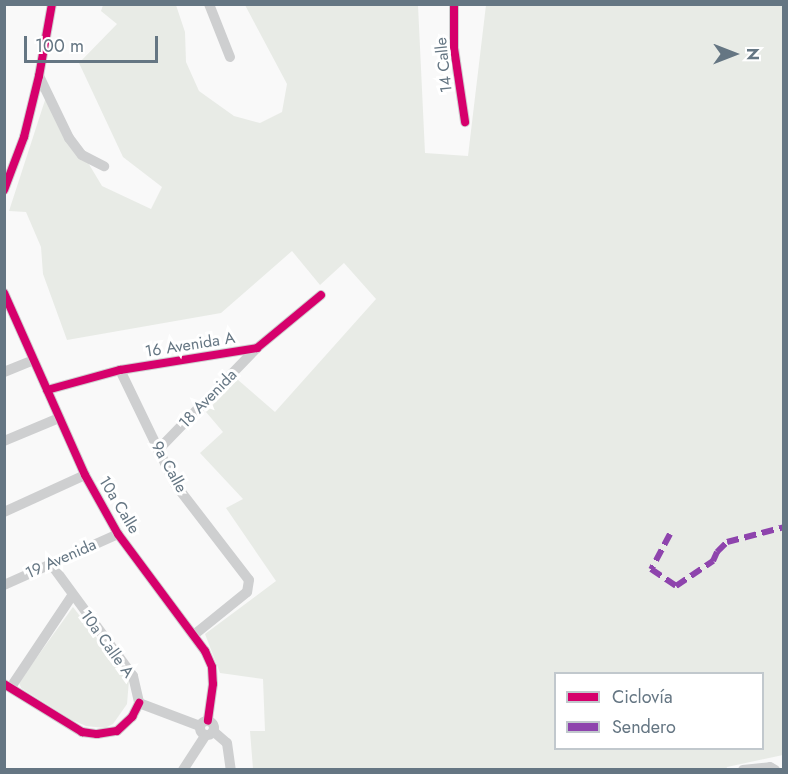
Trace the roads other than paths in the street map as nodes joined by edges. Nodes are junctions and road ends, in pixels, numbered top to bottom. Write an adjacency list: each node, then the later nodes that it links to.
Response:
1 (52, 4): 5 (street)
2 (209, 4): 4 (street)
3 (454, 4): 6 (street, 14 Calle)
4 (230, 57)
5 (39, 76): 7 (street); 8 (street)
6 (465, 122)
7 (104, 166)
8 (4, 190)
9 (4, 294): 12 (street, 10a Calle)
10 (321, 295): 11 (street, 16 Avenida A)
11 (257, 348): 13 (street, 16 Avenida A); 18 (street, 18 Avenida)
12 (33, 360): 14 (street); 15 (street, 10a Calle)
13 (120, 370): 15 (street, 16 Avenida A); 18 (street, 9a Calle)
14 (4, 372)
15 (47, 390): 16 (street, 10a Calle)
16 (59, 418): 17 (street); 19 (street, 10a Calle)
17 (4, 441)
18 (158, 450): 25 (street, 9a Calle)
19 (85, 475): 20 (street); 21 (street, 10a Calle)
20 (4, 512)
21 (118, 534): 22 (street, 19 Avenida); 25 (street, 10a Calle)
22 (51, 564): 23 (street, 19 Avenida); 24 (street, 10a Calle A)
23 (4, 585)
24 (72, 596): 26 (street); 27 (street, 10a Calle A)
25 (195, 634): 28 (street, 10a Calle)
26 (8, 685): 27 (street)
27 (139, 703): 28 (street)
28 (207, 729): 29 (street); 30 (street)
29 (183, 770)
30 (231, 770)
31 (743, 770): 32 (street)
32 (775, 770)

